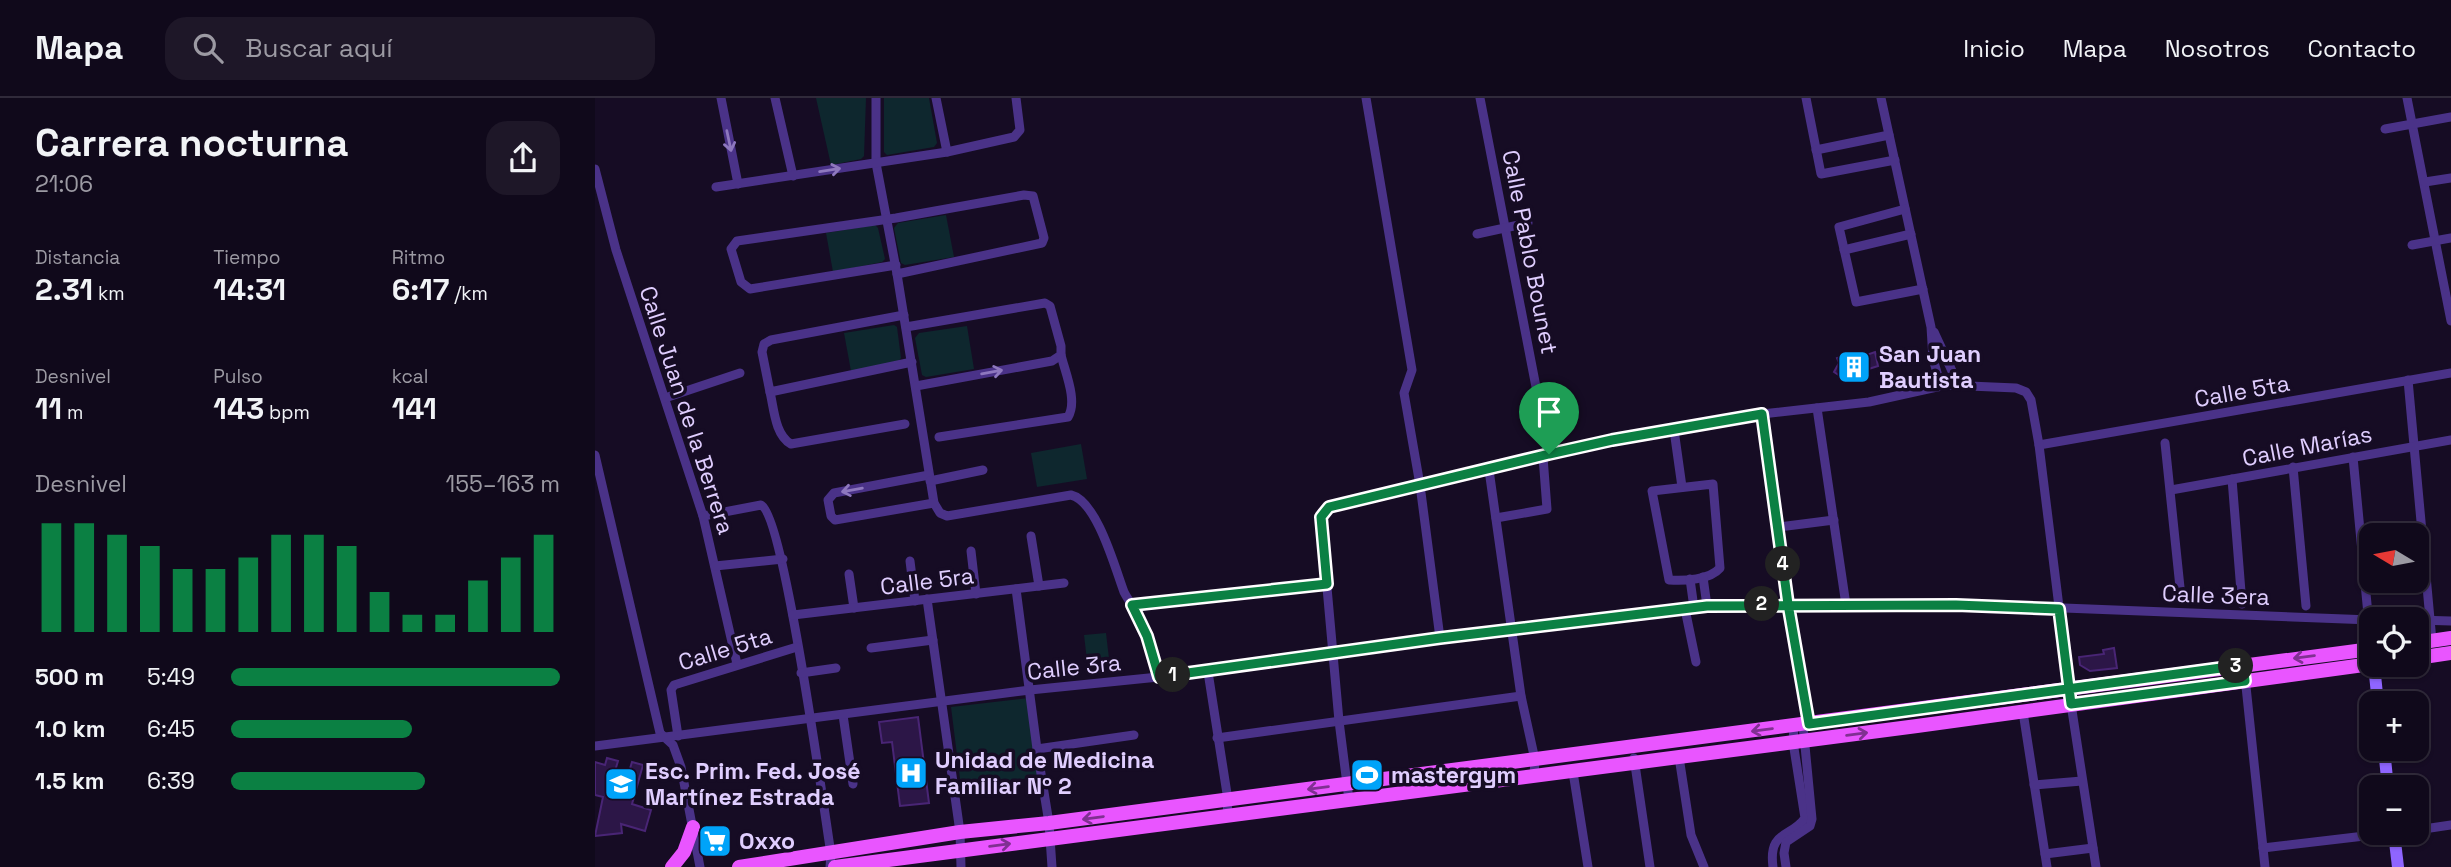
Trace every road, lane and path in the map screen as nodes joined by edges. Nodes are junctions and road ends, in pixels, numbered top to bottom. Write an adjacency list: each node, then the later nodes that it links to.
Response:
1 (720, 98): 23 (street, one-way to 23)
2 (775, 98): 20 (street)
3 (876, 98): 18 (street)
4 (936, 98): 16 (street)
5 (1016, 98): 16 (street)
6 (1366, 98): 68 (street)
7 (1480, 98): 28 (street, Calle Pablo Bounet)
8 (1881, 98): 14 (street)
9 (2407, 98): 12 (street)
10 (1808, 99): 15 (street)
11 (2451, 117): 12 (street)
12 (2413, 124): 13 (street); 22 (street)
13 (2385, 129)
14 (1889, 135): 15 (street); 17 (street)
15 (1816, 150): 17 (street)
16 (947, 152): 18 (street)
17 (1895, 160): 25 (street)
18 (876, 163): 20 (street, one-way to 18); 26 (street)
19 (595, 169): 50 (street, Calle Juan de la Berrera)
20 (793, 176): 23 (street)
21 (2451, 178): 22 (street)
22 (2425, 183): 32 (street)
23 (738, 184): 24 (street)
24 (716, 187)
25 (1905, 209): 30 (street); 34 (street)
26 (887, 219): 35 (street); 35 (street); 35 (street)
27 (1528, 223): 28 (street)
28 (1506, 227): 29 (street); 61 (street, Calle Pablo Bounet)
29 (1477, 233)
30 (1911, 234): 34 (street); 36 (street)
31 (2451, 238): 32 (street)
32 (2436, 240): 33 (street); 38 (street)
33 (2412, 245)
34 (1844, 250): 36 (street)
35 (897, 269): 37 (street)
36 (1923, 289): 40 (street)
37 (904, 316): 39 (street); 49 (street)
38 (2451, 321)
39 (906, 327): 41 (street); 42 (street)
40 (1931, 327): 46 (street); 48 (street)
41 (1061, 355): 47 (street, one-way to 41); 55 (street)
42 (912, 362): 47 (street); 49 (street)
43 (740, 373): 50 (street)
44 (2451, 373): 45 (street, Calle 5ta)
45 (2408, 380): 58 (street, Calle 5ta); 59 (street)
46 (1958, 384): 48 (street); 58 (street)
47 (916, 386): 66 (street)
48 (1941, 386): 51 (street)
49 (770, 392): 53 (street)
50 (666, 398): 72 (street, Calle Juan de la Berrera)
51 (1817, 408): 52 (street); 74 (street)
52 (1762, 414): 54 (street); 75 (street)
53 (905, 424)
54 (1674, 430): 61 (street); 69 (street)
55 (939, 437)
56 (2451, 440): 59 (street, Calle Marías)
57 (2165, 443): 70 (street)
58 (2039, 445): 101 (street)
59 (2414, 445): 62 (street, Calle Marías); 104 (street)
60 (595, 455): 138 (street)
61 (1546, 456): 65 (street); 73 (street, Calle Pablo Bounet)
62 (2353, 457): 63 (street, Calle Marías); 98 (street)
63 (2293, 467): 67 (street, Calle Marías); 97 (street)
64 (983, 470): 66 (street)
65 (1489, 470): 68 (street); 73 (street)
66 (930, 478): 71 (street); 71 (street, one-way to 71)
67 (2232, 479): 70 (street, Calle Marías); 93 (street)
68 (1420, 485): 85 (street); 107 (street)
69 (1682, 487): 82 (street); 83 (street)
70 (2171, 490): 89 (street)
71 (934, 503): 94 (street)
72 (703, 516): 78 (street); 80 (street, Calle Juan de la Berrera)
73 (1496, 517): 106 (street)
74 (1834, 520): 75 (street); 95 (street)
75 (1779, 527): 92 (street)
76 (1031, 536): 86 (street)
77 (971, 551): 88 (street)
78 (783, 559): 80 (street); 102 (street)
79 (910, 561): 91 (street)
80 (715, 566): 119 (street, Calle Juan de la Berrera)
81 (849, 574): 99 (street)
82 (1703, 578): 83 (street); 96 (street)
83 (1690, 579): 100 (street)
84 (1064, 583): 86 (street, Calle 5ra)
85 (1327, 584): 94 (street); 115 (street)
86 (1039, 586): 87 (street, Calle 5ra)
87 (1016, 589): 88 (street, Calle 5ra); 127 (street)
88 (976, 594): 90 (street, Calle 5ra)
89 (2181, 597)
90 (927, 600): 91 (street, Calle 5ra); 109 (street)
91 (915, 601): 99 (street, Calle 5ra)
92 (1788, 604): 95 (street, Calle 3ra); 96 (street, Calle 3ra); 135 (street)
93 (2242, 604)
94 (1132, 605): 125 (street)
95 (1846, 605): 101 (street, Calle 3ra)
96 (1707, 606): 100 (street, Calle 3ra)
97 (2305, 606)
98 (2369, 607)
99 (854, 608): 102 (street, Calle 5ra)
100 (1689, 608): 106 (street, Calle 3ra); 118 (street)
101 (2059, 609): 103 (street, Calle 3era); 129 (street)
102 (793, 615): 112 (street)
103 (2359, 620)
104 (2430, 620): 105 (street); 111 (street)
105 (2451, 621)
106 (1513, 630): 107 (street, Calle 3ra); 128 (street)
107 (1440, 638): 115 (street, Calle 3ra)
108 (2451, 638): 111 (main road)
109 (933, 640): 113 (street); 130 (street)
110 (2429, 641): 111 (main road)
111 (2432, 641)
112 (797, 647): 119 (street, Calle 5ta); 124 (street)
113 (871, 648)
114 (2359, 649): 120 (main road, one-way to 120)
115 (1334, 653): 123 (street, Calle 3ra); 134 (street)
116 (2451, 653): 117 (main road)
117 (2429, 656)
118 (1696, 662)
119 (737, 664): 137 (street, Calle 5ta)
120 (2243, 665): 126 (street); 129 (main road)
121 (2359, 666): 126 (main road)
122 (836, 668): 124 (street)
123 (1208, 672): 125 (street, Calle 3ra); 139 (street)
124 (801, 673): 133 (street)
125 (1159, 677): 127 (street, Calle 3ra)
126 (2245, 681): 129 (main road); 165 (street)
127 (1030, 690): 130 (street, Calle 3ra); 143 (street)
128 (1521, 696): 134 (street); 145 (street)
129 (2071, 697): 131 (main road); 135 (main road); 149 (street)
130 (940, 702): 132 (street, Calle 3ra); 159 (street)
131 (2023, 712): 140 (main road, one-way to 131); 152 (street)
132 (843, 715): 133 (street, Calle 3ra); 150 (street)
133 (809, 720): 137 (street, Calle 3ra); 168 (street)
134 (1339, 721): 139 (street); 151 (street)
135 (1802, 725): 140 (street); 142 (main road, one-way to 142)
136 (1134, 735): 143 (street)
137 (678, 736): 138 (street, Calle 3ra)
138 (662, 738): 141 (street, Calle 3ra); 157 (street)
139 (1217, 738): 154 (street)
140 (1798, 742): 144 (main road); 162 (street)
141 (595, 746)
142 (1635, 746): 145 (main road); 146 (street)
143 (1037, 749): 155 (street)
144 (1679, 757): 146 (main road); 176 (street)
145 (1535, 760): 148 (street); 151 (main road)
146 (1634, 762): 147 (main road); 175 (street)
147 (1573, 772): 148 (main road); 174 (street)
148 (1534, 775): 153 (main road)
149 (2082, 781): 152 (street); 164 (street)
150 (853, 784)
151 (1349, 784): 153 (street); 154 (main road, one-way to 154)
152 (2034, 785): 167 (street)
153 (1349, 800): 154 (main road)
154 (1228, 807): 155 (main road, one-way to 155); 161 (main road)
155 (1049, 823): 159 (main road); 161 (street)
156 (2451, 825): 158 (street)
157 (693, 827): 169 (main road); 170 (street)
158 (2429, 828)
159 (960, 832): 166 (street); 168 (main road)
160 (2359, 837): 165 (street)
161 (1048, 840): 166 (main road, one-way to 161); 173 (street)
162 (1782, 841): 177 (street); 178 (street)
163 (2394, 845): 182 (street)
164 (2093, 848): 167 (street); 180 (street)
165 (2263, 848): 181 (street)
166 (959, 850): 168 (main road); 172 (street)
167 (2045, 854): 179 (street)
168 (832, 863): 171 (main road)
169 (672, 867)
170 (700, 867)
171 (740, 867)
172 (961, 867)
173 (1052, 867)
174 (1588, 867)
175 (1650, 867)
176 (1704, 867)
177 (1773, 867)
178 (1786, 867)
179 (2047, 867)
180 (2096, 867)
181 (2265, 867)
182 (2398, 867)

